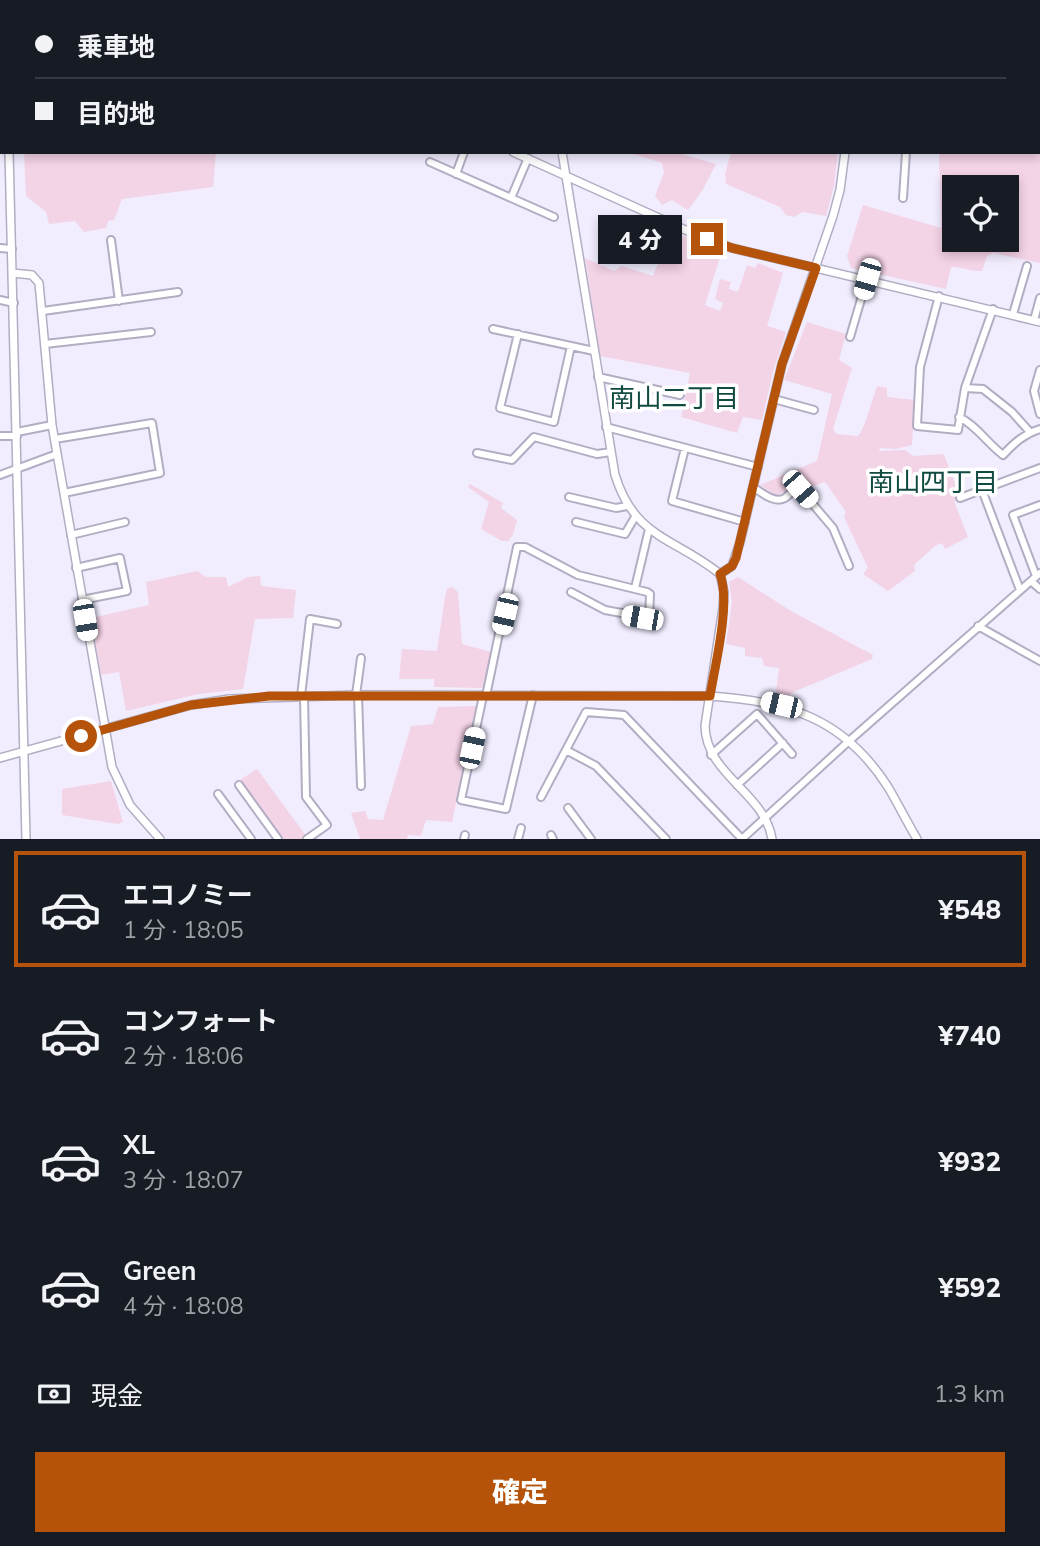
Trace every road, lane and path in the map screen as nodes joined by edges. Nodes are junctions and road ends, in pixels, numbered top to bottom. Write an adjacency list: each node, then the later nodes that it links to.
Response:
1 (9, 154): 16 (street)
2 (463, 154): 9 (street)
3 (518, 154): 7 (street)
4 (562, 154): 10 (street)
5 (845, 154): 18 (street)
6 (906, 154): 12 (street)
7 (528, 158): 10 (street); 11 (street)
8 (430, 162): 9 (street)
9 (456, 174): 11 (street)
10 (566, 174): 18 (street); 37 (street)
11 (511, 198): 13 (street)
12 (903, 198)
13 (554, 217)
14 (111, 240): 25 (street)
15 (0, 248): 16 (street)
16 (12, 249): 19 (street)
17 (1027, 266): 29 (street)
18 (816, 268): 20 (street); 43 (street)
19 (12, 273): 26 (street); 28 (street)
20 (867, 279): 22 (street); 34 (street)
21 (178, 292): 25 (street)
22 (939, 296): 27 (street); 46 (street)
23 (1040, 298): 30 (street)
24 (0, 300): 26 (street)
25 (118, 301): 28 (street)
26 (14, 303): 51 (street)
27 (993, 309): 29 (street); 41 (street)
28 (43, 311): 35 (street)
29 (1013, 314): 30 (street)
30 (1037, 321)
31 (493, 329): 33 (street)
32 (151, 332): 35 (street)
33 (517, 334): 36 (street); 36 (street)
34 (850, 337)
35 (45, 344): 47 (street)
36 (571, 346): 37 (street)
37 (594, 351): 39 (street)
38 (1040, 370): 40 (street)
39 (598, 377): 42 (street); 48 (street)
40 (1039, 379): 45 (street)
41 (965, 388): 46 (street); 50 (street)
42 (680, 395)
43 (774, 399): 44 (street); 58 (street)
44 (814, 410)
45 (1040, 414)
46 (959, 417): 50 (street)
47 (52, 425): 51 (street); 53 (street)
48 (606, 428): 54 (street); 55 (street)
49 (1040, 429): 50 (street)
50 (1030, 432)
51 (17, 434): 52 (street); 59 (street)
52 (0, 436)
53 (55, 439): 57 (street); 64 (street)
54 (685, 448): 58 (street); 72 (street)
55 (611, 452): 56 (street); 68 (street)
56 (477, 453)
57 (57, 454): 59 (street); 64 (street)
58 (758, 467): 62 (street)
59 (17, 468): 61 (street); 96 (street)
60 (1040, 468): 63 (street)
61 (0, 475)
62 (753, 488): 72 (street); 75 (street)
63 (982, 490): 66 (street); 81 (street)
64 (64, 493): 74 (street)
65 (569, 497): 68 (street)
66 (960, 499)
67 (1040, 505): 78 (street)
68 (627, 506): 69 (street)
69 (635, 517): 71 (street); 73 (street)
70 (125, 522): 74 (street)
71 (576, 522)
72 (745, 522): 77 (street)
73 (649, 529): 77 (street); 79 (street)
74 (71, 535): 76 (street)
75 (849, 566)
76 (76, 568): 83 (street); 83 (street)
77 (720, 574): 92 (street)
78 (1036, 577): 80 (street); 81 (street)
79 (635, 588): 82 (street); 91 (street)
80 (1040, 589)
81 (1020, 590): 85 (street)
82 (571, 592)
83 (82, 600): 93 (street)
84 (337, 624): 90 (street)
85 (978, 626): 87 (street); 94 (street)
86 (362, 658): 88 (street)
87 (1040, 661)
88 (357, 695): 90 (street); 91 (street); 103 (street)
89 (533, 695): 91 (street); 91 (street); 92 (street)
90 (302, 696): 93 (street); 113 (street)
91 (485, 696)
92 (710, 696): 94 (street); 99 (street)
93 (103, 730): 96 (street); 110 (street)
94 (849, 741): 107 (street); 119 (street)
95 (783, 743): 98 (street); 99 (street); 102 (street)
96 (24, 750): 100 (street); 109 (street)
97 (566, 750): 105 (street); 116 (street); 117 (street)
98 (792, 754)
99 (711, 755): 102 (street)
100 (0, 758)
101 (239, 785): 112 (street)
102 (737, 785): 107 (street)
103 (361, 786)
104 (218, 794): 111 (street)
105 (541, 797)
106 (568, 807): 115 (street)
107 (766, 817): 117 (street); 118 (street)
108 (521, 828): 114 (street)
109 (26, 839)
110 (160, 839)
111 (251, 839)
112 (278, 839)
113 (307, 839)
114 (518, 839)
115 (591, 839)
116 (666, 839)
117 (742, 839)
118 (772, 839)
119 (917, 839)

